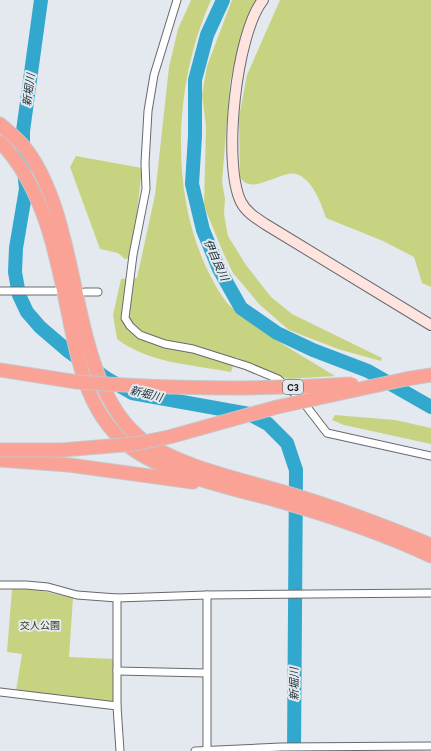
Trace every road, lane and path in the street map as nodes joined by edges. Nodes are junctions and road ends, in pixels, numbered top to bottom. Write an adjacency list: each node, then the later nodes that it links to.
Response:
1 (177, 0): 16 (street)
2 (264, 0): 9 (street)
3 (0, 124): 19 (highway)
4 (0, 142): 14 (highway)
5 (0, 291): 6 (street)
6 (55, 291)
7 (85, 292): 8 (street)
8 (98, 292)
9 (431, 325)
10 (0, 370): 14 (highway)
11 (0, 375): 14 (highway, C3)
12 (431, 376): 13 (highway, C3)
13 (406, 379): 14 (highway, C3, bridge); 15 (highway, bridge)
14 (82, 386): 18 (highway)
15 (0, 450)
16 (431, 456)
17 (0, 460): 18 (highway)
18 (228, 488): 19 (highway)
19 (278, 496): 20 (highway)
20 (319, 508): 21 (highway); 22 (highway)
21 (431, 545)
22 (431, 556)
23 (0, 585): 26 (street)
24 (431, 593): 25 (street)
25 (207, 595): 26 (street); 28 (street)
26 (117, 598): 27 (street)
27 (117, 671): 28 (street); 30 (street)
28 (206, 673): 32 (street)
29 (0, 692): 30 (street)
30 (117, 706): 33 (street)
31 (431, 746): 32 (street)
32 (207, 750): 34 (street)
33 (120, 751)
34 (195, 751)

